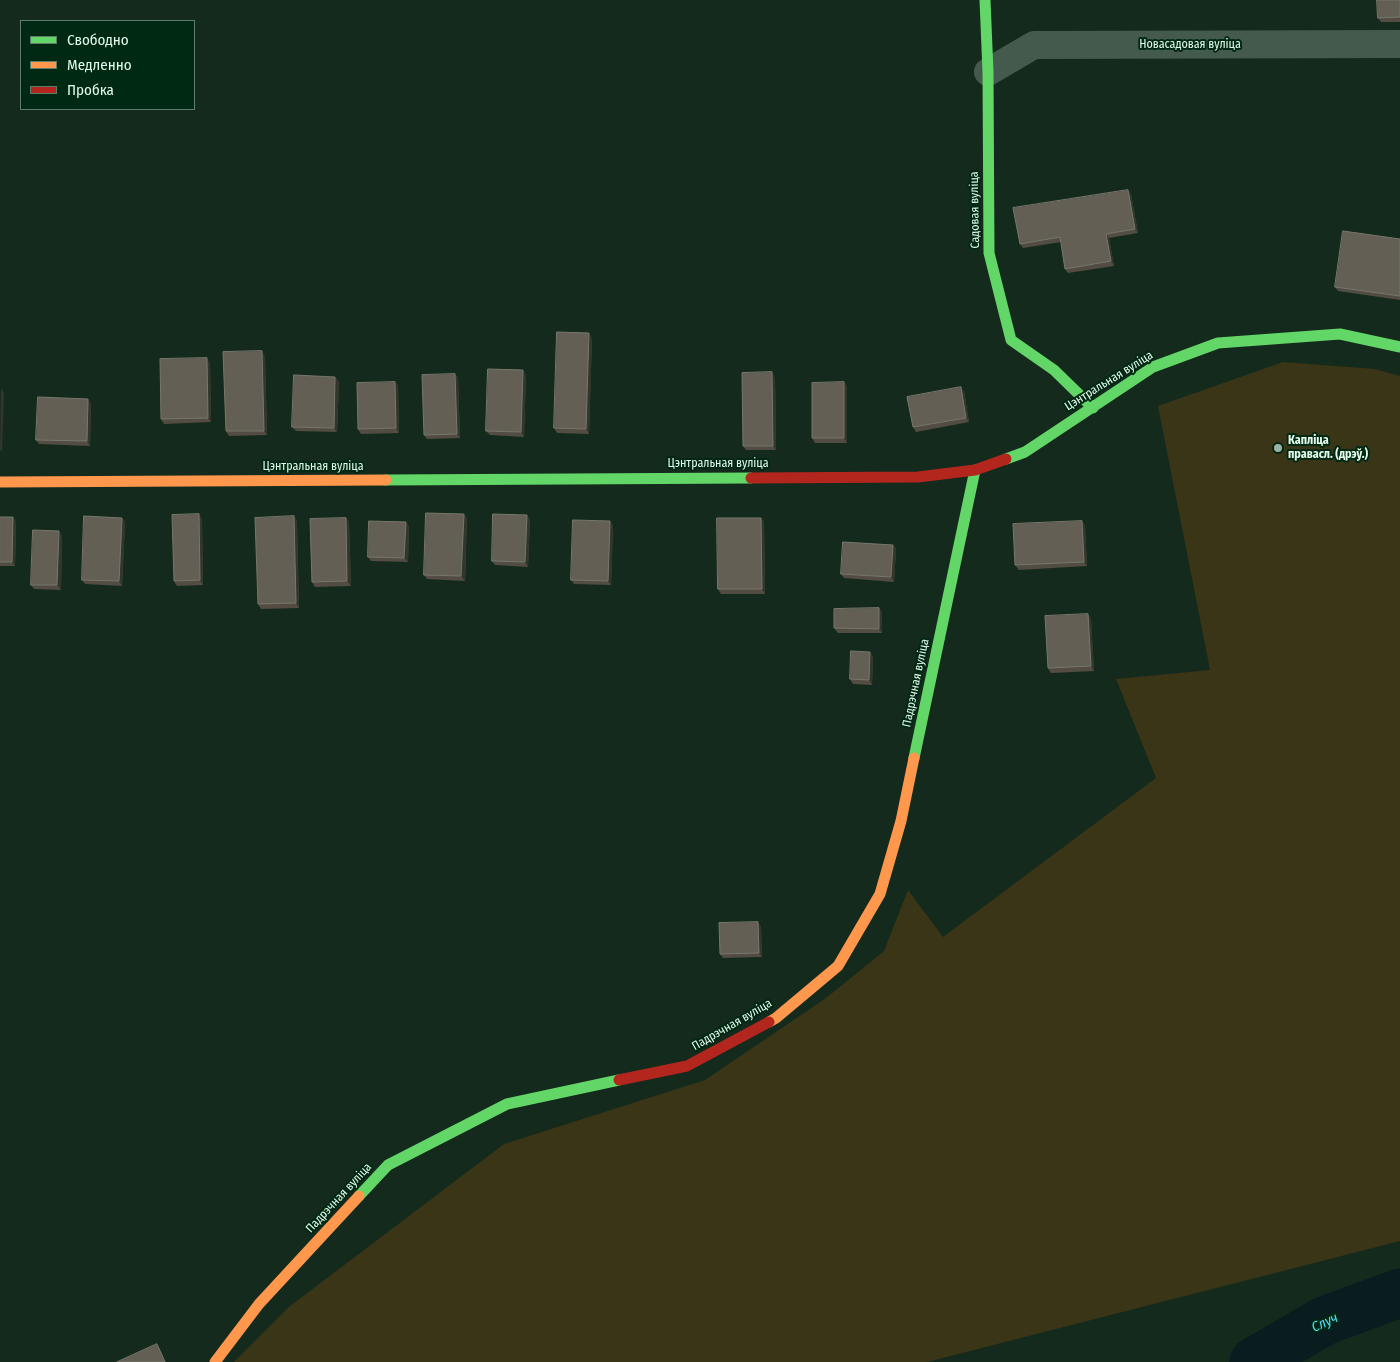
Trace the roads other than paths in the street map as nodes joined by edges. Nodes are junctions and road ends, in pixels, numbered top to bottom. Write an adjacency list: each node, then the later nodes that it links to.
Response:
1 (985, 0): 3 (street, Садовая вуліца)
2 (1400, 44): 3 (street, Новасадовая вуліца)
3 (988, 72): 5 (street, Садовая вуліца)
4 (1400, 347): 5 (street, Цэнтральная вуліца)
5 (1093, 408): 6 (street, Цэнтральная вуліца)
6 (975, 470): 7 (street, Цэнтральная вуліца); 8 (street, Падрэчная вуліца)
7 (0, 482)
8 (215, 1362)

